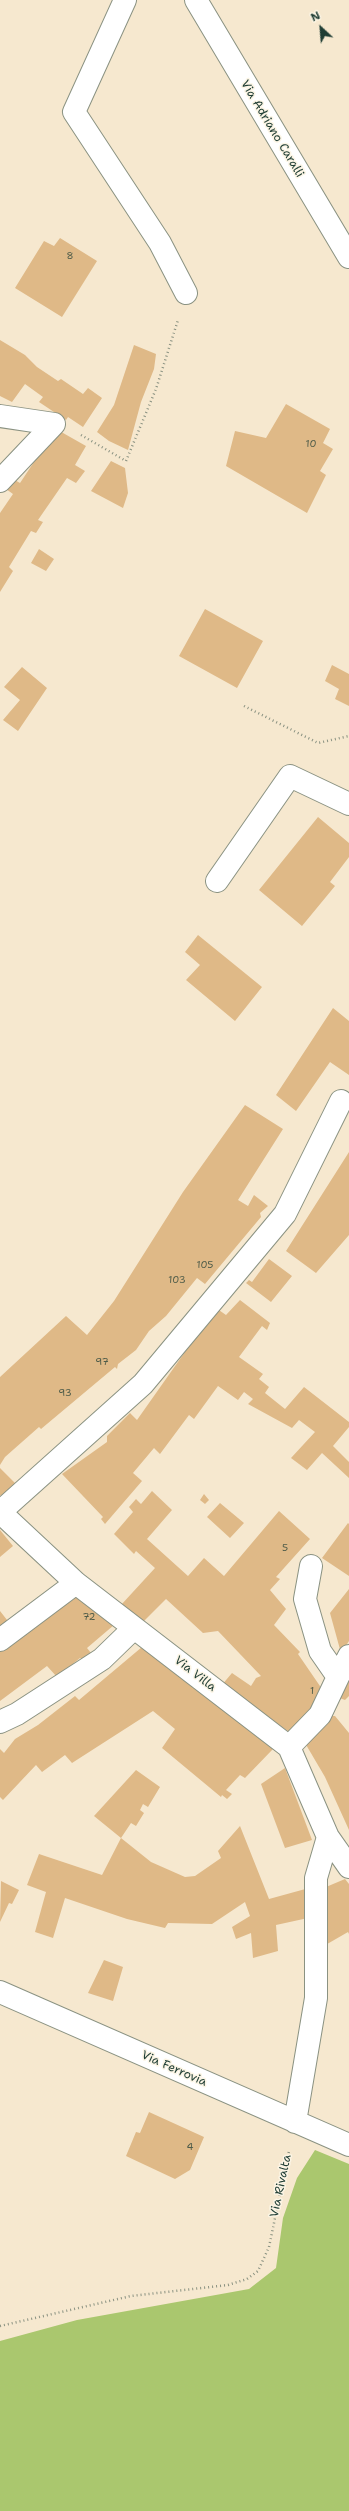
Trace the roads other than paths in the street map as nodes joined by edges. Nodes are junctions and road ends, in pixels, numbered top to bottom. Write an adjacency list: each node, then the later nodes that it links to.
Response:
1 (125, 0): 4 (street)
2 (196, 0): 3 (street, Via Adriano Caralli)
3 (349, 257)
4 (186, 293)
5 (0, 416): 6 (street)
6 (0, 480)
7 (349, 804): 8 (street)
8 (218, 881)
9 (341, 1101): 10 (street)
10 (0, 1512): 12 (street, Via Villa)
11 (311, 1566): 16 (street)
12 (76, 1582): 13 (street, Via Villa); 14 (street)
13 (134, 1628): 17 (street); 18 (street, Via Villa)
14 (0, 1640)
15 (349, 1656): 16 (street)
16 (338, 1677): 18 (street)
17 (0, 1722)
18 (289, 1747): 19 (street, Via Villa)
19 (328, 1837): 20 (street, Via Villa); 22 (street)
20 (349, 1867)
21 (0, 1992): 22 (street, Via Ferrovia)
22 (295, 2122): 23 (street, Via Ferrovia)
23 (349, 2145)

